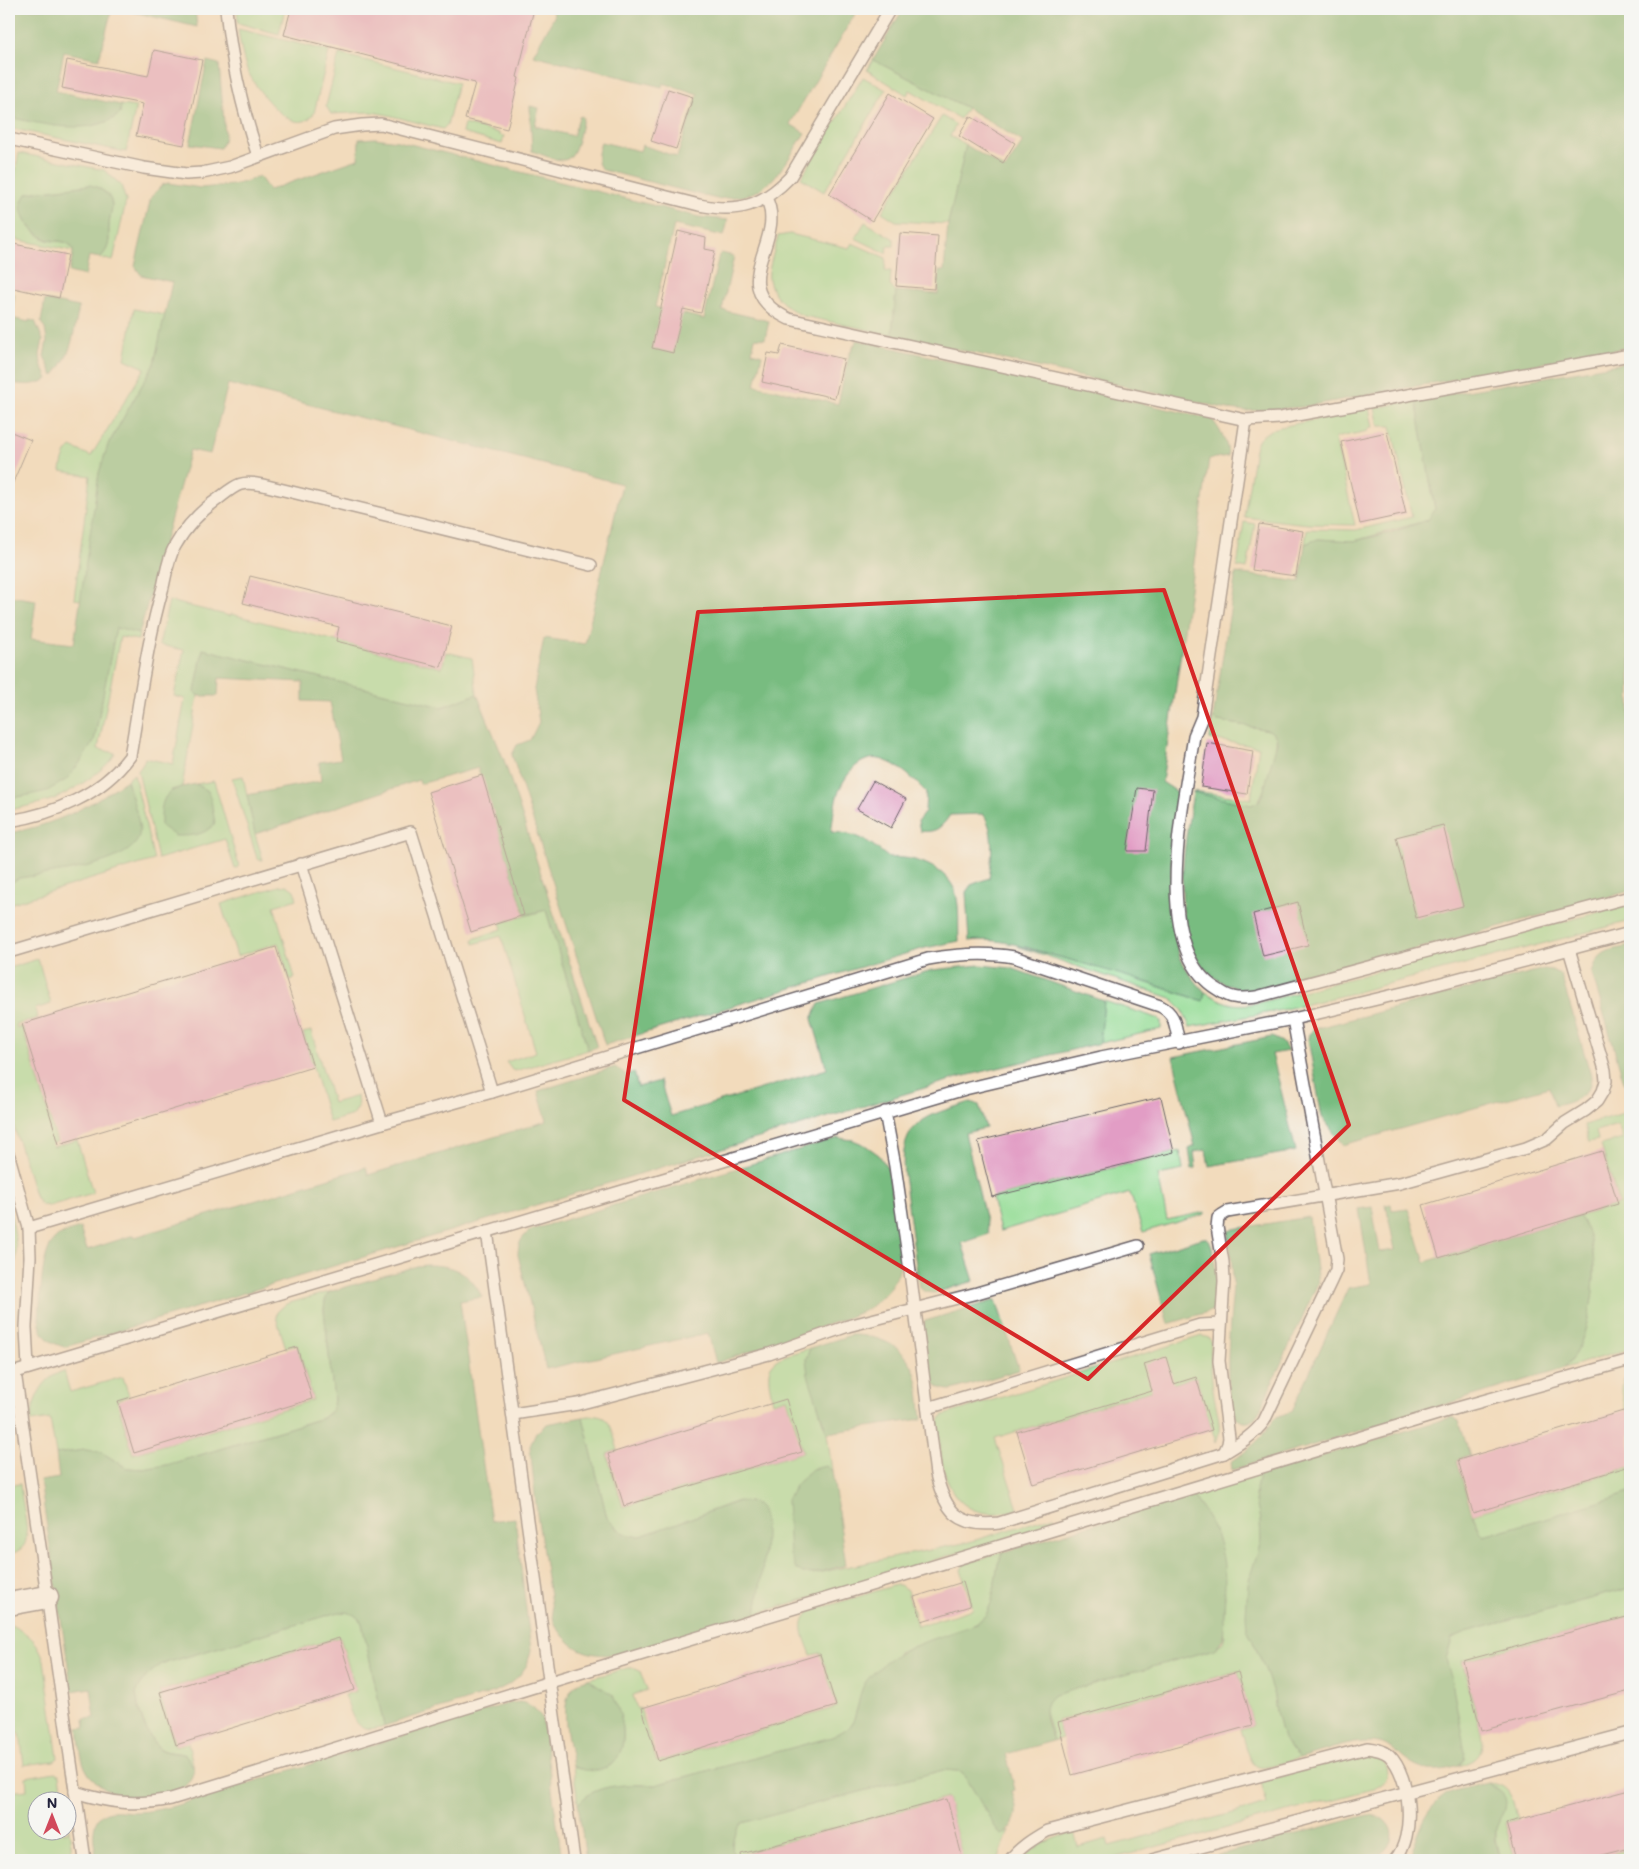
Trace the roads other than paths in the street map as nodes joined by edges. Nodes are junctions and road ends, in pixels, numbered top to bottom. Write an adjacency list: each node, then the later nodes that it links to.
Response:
1 (226, 9): 4 (lane)
2 (890, 9): 5 (lane)
3 (9, 139): 4 (lane)
4 (258, 156): 5 (lane)
5 (766, 198): 7 (lane)
6 (1630, 355): 7 (lane)
7 (1246, 420): 11 (lane)
8 (591, 565): 9 (lane)
9 (9, 821)
10 (301, 864): 14 (lane); 17 (lane); 19 (lane)
11 (1630, 897)
12 (1630, 933): 13 (lane)
13 (1569, 949): 15 (lane); 21 (lane)
14 (9, 952)
15 (1293, 1019): 16 (lane); 21 (lane)
16 (1179, 1043): 17 (lane); 18 (lane)
17 (492, 1092): 19 (lane)
18 (884, 1112): 23 (lane); 25 (lane)
19 (382, 1123): 22 (lane)
20 (9, 1156): 22 (lane)
21 (1326, 1195): 26 (lane); 32 (lane)
22 (29, 1228): 28 (lane)
23 (487, 1231): 28 (lane); 31 (lane)
24 (1138, 1246): 25 (lane)
25 (915, 1309): 30 (lane); 31 (lane)
26 (1221, 1324): 30 (lane); 32 (lane)
27 (1630, 1360): 35 (lane)
28 (28, 1368): 29 (lane)
29 (12, 1373): 33 (lane)
30 (928, 1408): 32 (lane)
31 (513, 1414): 35 (lane)
32 (1224, 1453)
33 (47, 1597): 34 (street); 37 (lane)
34 (9, 1604)
35 (550, 1682): 39 (lane); 42 (lane)
36 (1630, 1733): 38 (lane)
37 (75, 1792)
38 (1407, 1792): 43 (lane); 44 (lane); 45 (lane)
39 (78, 1793)
40 (78, 1812): 41 (lane)
41 (85, 1860)
42 (574, 1860)
43 (1010, 1860)
44 (1152, 1860)
45 (1395, 1860)

